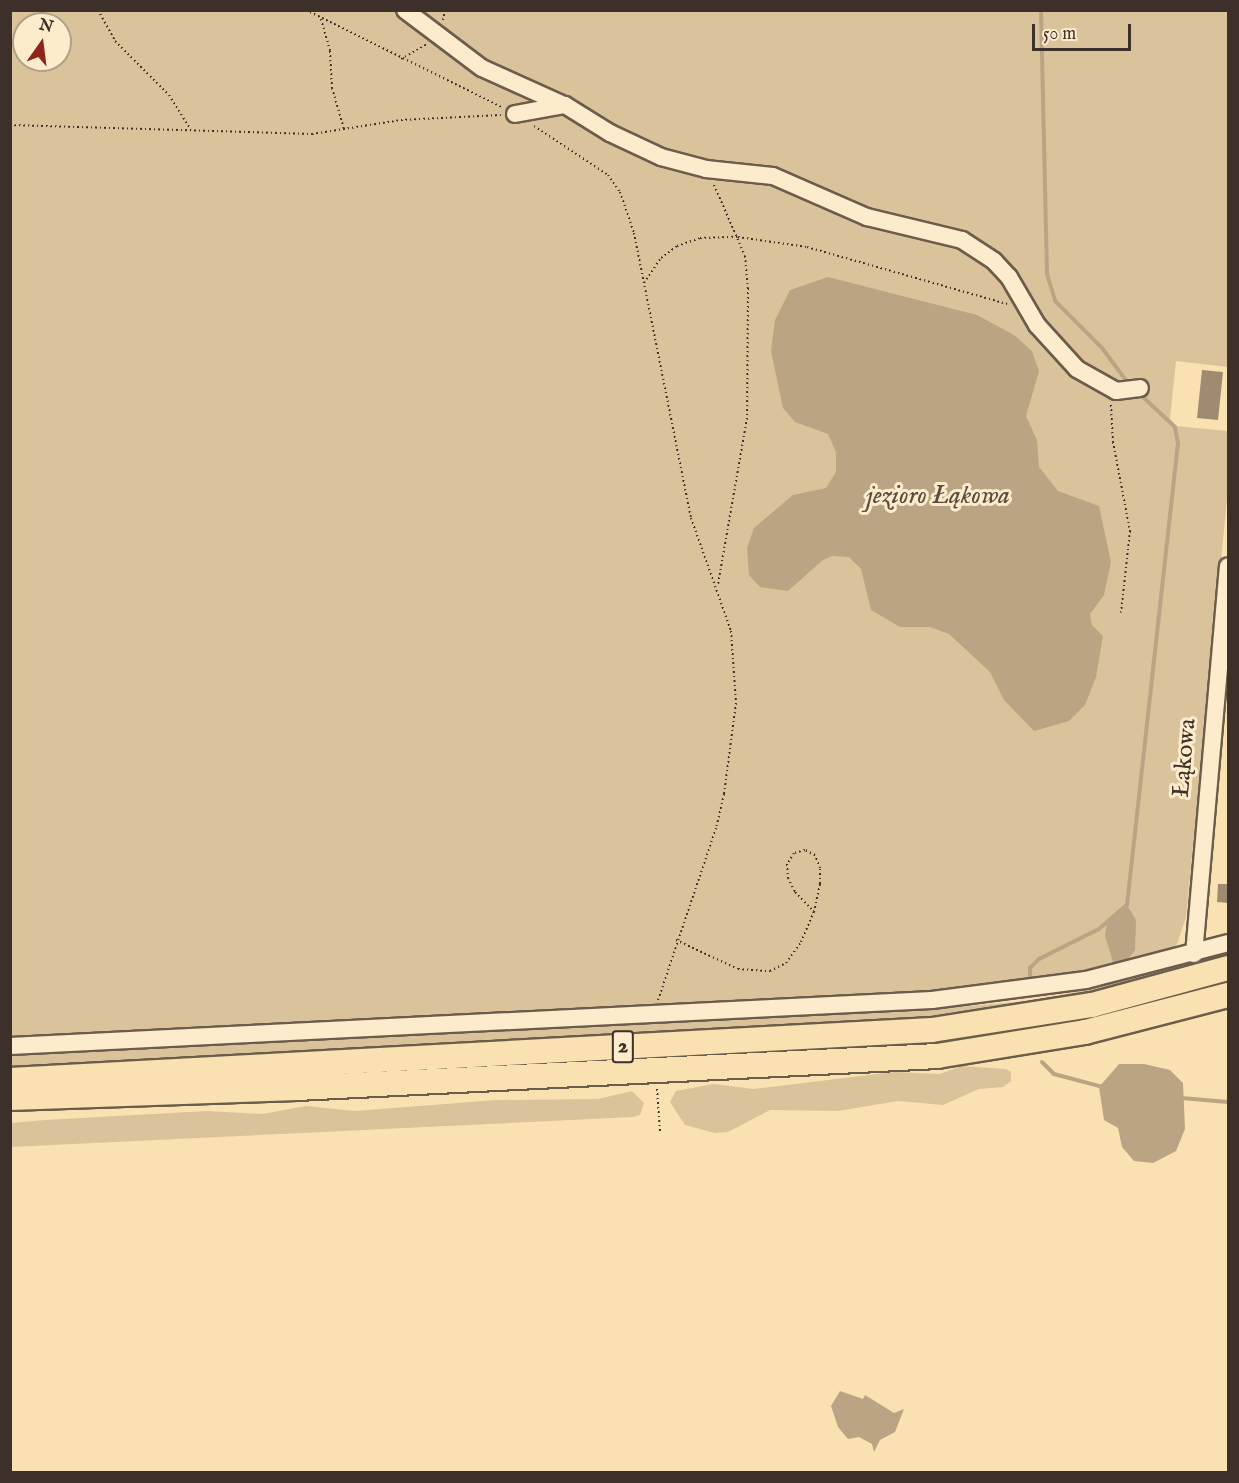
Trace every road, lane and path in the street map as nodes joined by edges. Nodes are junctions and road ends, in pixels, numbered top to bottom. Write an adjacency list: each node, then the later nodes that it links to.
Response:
1 (98, 10): 9 (path)
2 (306, 10): 4 (path)
3 (405, 10): 5 (street)
4 (321, 18): 6 (path); 8 (path)
5 (565, 105): 6 (street); 10 (street)
6 (515, 114): 8 (path); 12 (path)
7 (10, 125): 9 (path)
8 (344, 129): 9 (path)
9 (191, 130)
10 (706, 169): 11 (path); 13 (street)
11 (738, 237): 12 (path); 13 (path); 17 (path)
12 (644, 283): 17 (path)
13 (1028, 311): 15 (street)
14 (1140, 388): 15 (street)
15 (1116, 391): 18 (path)
16 (1228, 566): 22 (street, Łąkowa)
17 (718, 584): 20 (path)
18 (1121, 613)
19 (814, 912): 19 (path); 20 (path)
20 (676, 940): 25 (path)
21 (1228, 943): 22 (street)
22 (1194, 954): 25 (street)
23 (1228, 968): 28 (highway, 2)
24 (1228, 995): 27 (highway, 2)
25 (654, 1015): 26 (street)
26 (10, 1046)
27 (656, 1069): 29 (highway, 2); 30 (path)
28 (10, 1080)
29 (10, 1098)
30 (660, 1131)

